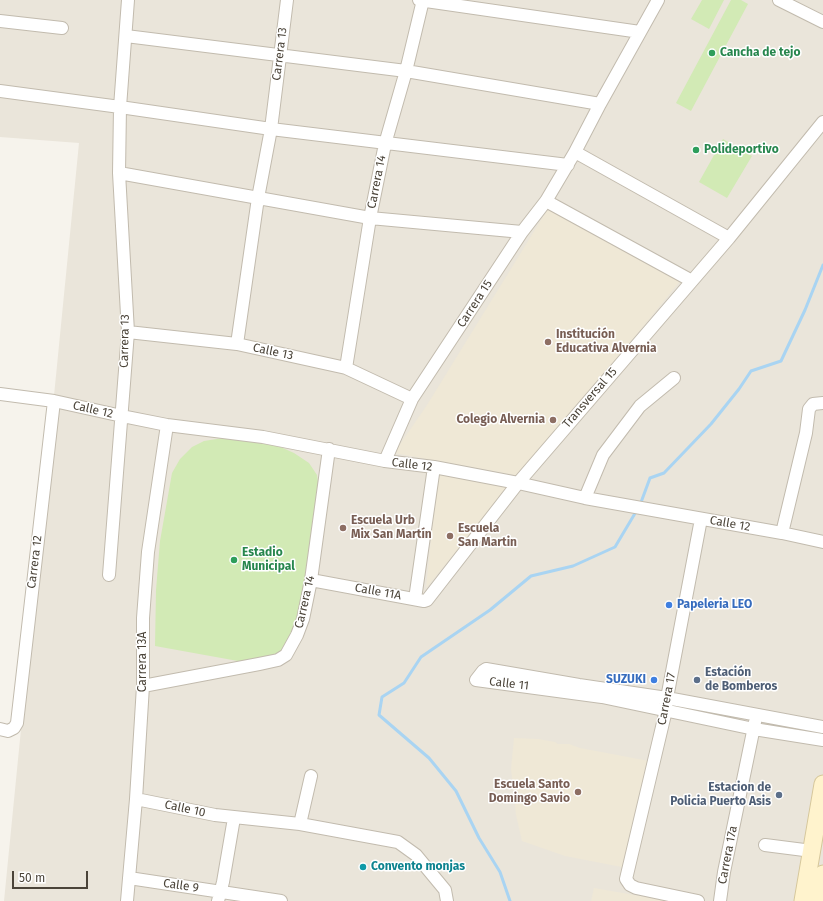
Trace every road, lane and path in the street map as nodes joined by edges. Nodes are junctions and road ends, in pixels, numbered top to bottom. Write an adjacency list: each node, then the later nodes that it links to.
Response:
1 (128, 0): 11 (street, Carrera 13)
2 (287, 0): 12 (street, Carrera 13)
3 (419, 0): 4 (street)
4 (422, 0): 10 (street); 13 (street, Carrera 14)
5 (658, 0): 10 (street)
6 (779, 0): 8 (street)
7 (0, 21): 9 (street)
8 (823, 22)
9 (62, 28)
10 (640, 32): 15 (street, Carrera 15)
11 (126, 36): 12 (street); 16 (street, Carrera 13)
12 (280, 56): 13 (street); 18 (street, Carrera 13)
13 (406, 71): 15 (street); 19 (street, Carrera 14)
14 (0, 90): 16 (street)
15 (600, 104): 20 (street, Carrera 15)
16 (120, 107): 18 (street); 22 (street, Carrera 13)
17 (823, 122): 27 (street, Transversal 15)
18 (271, 129): 19 (street); 23 (street, Carrera 13)
19 (385, 144): 21 (street); 25 (street, Carrera 14)
20 (575, 152): 21 (street, Carrera 15); 27 (street)
21 (568, 165): 24 (street, Carrera 15)
22 (119, 173): 23 (street); 29 (street, Carrera 13)
23 (258, 198): 25 (street); 30 (street, Carrera 13)
24 (546, 201): 26 (street, Carrera 15); 28 (street)
25 (370, 218): 26 (street); 31 (street, Carrera 14)
26 (522, 232): 34 (street, Carrera 15)
27 (729, 238): 28 (street, Transversal 15)
28 (692, 281): 42 (street, Transversal 15)
29 (128, 332): 30 (street, Calle 13); 37 (street, Carrera 13)
30 (237, 344): 31 (street, Calle 13)
31 (346, 368): 34 (street, Calle 13)
32 (674, 378): 43 (street)
33 (0, 394): 35 (street, Calle 12)
34 (412, 399): 40 (street, Carrera 15)
35 (54, 401): 37 (street, Calle 12); 58 (street, Carrera 12)
36 (823, 403): 45 (street)
37 (122, 416): 38 (street, Calle 12); 47 (street, Carrera 13)
38 (167, 425): 39 (street, Calle 12); 51 (street, Carrera 13A)
39 (330, 449): 40 (street, Calle 12); 48 (street, Carrera 14)
40 (385, 461): 41 (street, Calle 12)
41 (434, 467): 42 (street, Calle 12); 50 (street)
42 (518, 483): 43 (street, Calle 12); 49 (street, Transversal 15)
43 (586, 498): 44 (street, Calle 12)
44 (701, 519): 45 (street, Calle 12); 54 (street, Carrera 17)
45 (782, 533): 46 (street, Calle 12)
46 (823, 542)
47 (109, 575)
48 (311, 580): 50 (street, Calle 11A); 51 (street, Carrera 14)
49 (438, 586): 50 (street, Calle 11A)
50 (416, 599)
51 (144, 686): 63 (street, Carrera 13A)
52 (578, 689): 52 (street, Calle 11); 53 (street, Calle 11)
53 (602, 693): 54 (street, Calle 11); 55 (street, Calle 11)
54 (667, 698): 55 (street, Carrera 17); 56 (street, Calle 11)
55 (666, 710): 59 (street, Calle 11); 74 (street, Carrera 17)
56 (757, 715): 57 (street, Calle 11); 59 (street, Carrera 17a)
57 (823, 727)
58 (0, 729)
59 (754, 729): 60 (street, Calle 11); 75 (street, Carrera 17a)
60 (823, 740)
61 (311, 776): 65 (street)
62 (823, 784): 67 (street)
63 (136, 799): 64 (street, Calle 10); 69 (street, Carrera 13A)
64 (234, 818): 65 (street, Calle 10); 70 (street)
65 (300, 824): 73 (street, Calle 10)
66 (765, 845): 67 (street)
67 (812, 851): 76 (street)
68 (823, 874): 77 (street)
69 (129, 878): 70 (street, Calle 9); 71 (street, Carrera 13A)
70 (219, 896): 72 (street, Calle 9)
71 (127, 901)
72 (282, 901)
73 (447, 901)
74 (698, 901)
75 (720, 901)
76 (803, 901)
77 (818, 901)

